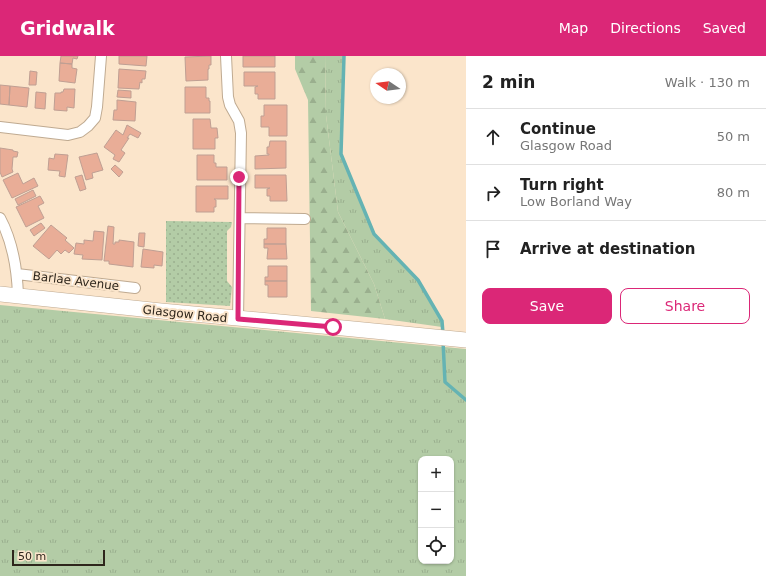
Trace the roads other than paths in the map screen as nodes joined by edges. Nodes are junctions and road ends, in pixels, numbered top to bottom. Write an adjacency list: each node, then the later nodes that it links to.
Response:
1 (101, 56): 3 (street)
2 (226, 56): 5 (street)
3 (0, 127)
4 (0, 218): 7 (street, Barlae Avenue)
5 (240, 218): 6 (street); 11 (street)
6 (305, 218)
7 (18, 274): 8 (street, Barlae Avenue); 10 (street, Barlae Avenue)
8 (135, 288)
9 (0, 294): 10 (main road, Glasgow Road)
10 (18, 295): 11 (main road, Glasgow Road)
11 (238, 319): 12 (main road, Glasgow Road)
12 (459, 340)

